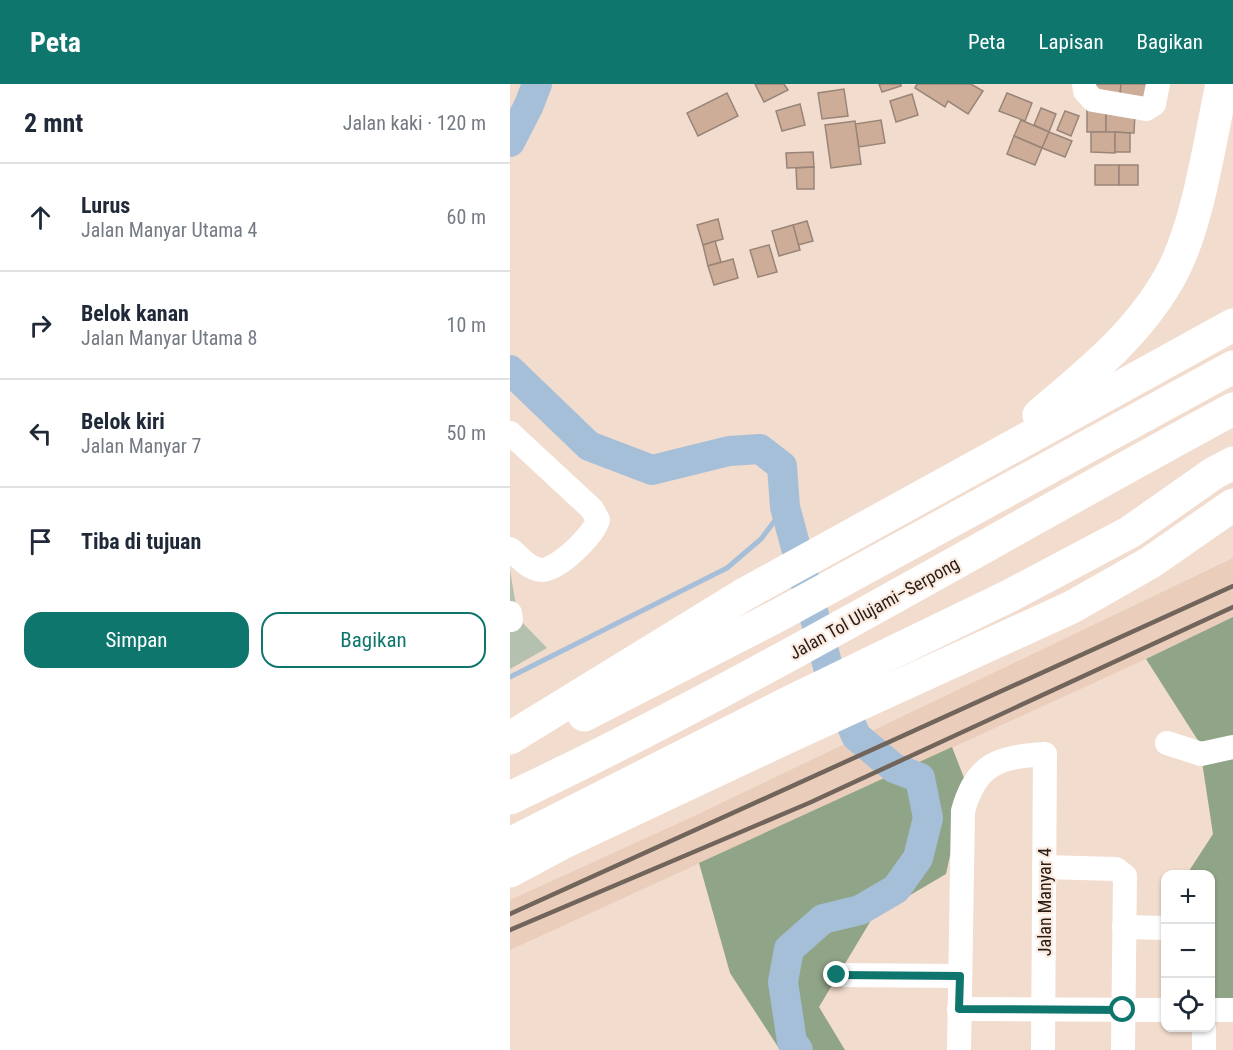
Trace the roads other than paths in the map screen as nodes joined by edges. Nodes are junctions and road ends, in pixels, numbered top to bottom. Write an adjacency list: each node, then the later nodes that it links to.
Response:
1 (1158, 84): 3 (street)
2 (1222, 84): 8 (highway)
3 (1083, 86)
4 (1233, 325): 8 (highway)
5 (1233, 367): 16 (highway)
6 (1233, 409): 17 (highway, Jalan Tol Ulujami–Serpong)
7 (513, 441): 11 (street)
8 (983, 463): 13 (highway)
9 (1233, 463): 12 (highway)
10 (1233, 505): 12 (highway)
11 (510, 549)
12 (789, 720): 18 (highway); 20 (highway)
13 (510, 738)
14 (1167, 743): 15 (street)
15 (1233, 747)
16 (510, 754)
17 (516, 796)
18 (510, 844)
19 (1044, 867): 21 (street); 24 (street, Jalan Manyar 4); 26 (street, Jalan Manyar 4)
20 (510, 871)
21 (1124, 927): 22 (street); 27 (street)
22 (1161, 928)
23 (837, 975): 24 (street)
24 (960, 976): 25 (street)
25 (959, 1009): 26 (street); 32 (street)
26 (1043, 1010): 27 (street); 33 (street, Jalan Manyar 4)
27 (1123, 1010): 28 (street); 34 (street)
28 (1161, 1010)
29 (1215, 1010): 30 (street)
30 (1233, 1010)
31 (1204, 1032): 35 (street)
32 (959, 1050)
33 (1043, 1050)
34 (1123, 1050)
35 (1204, 1050)

